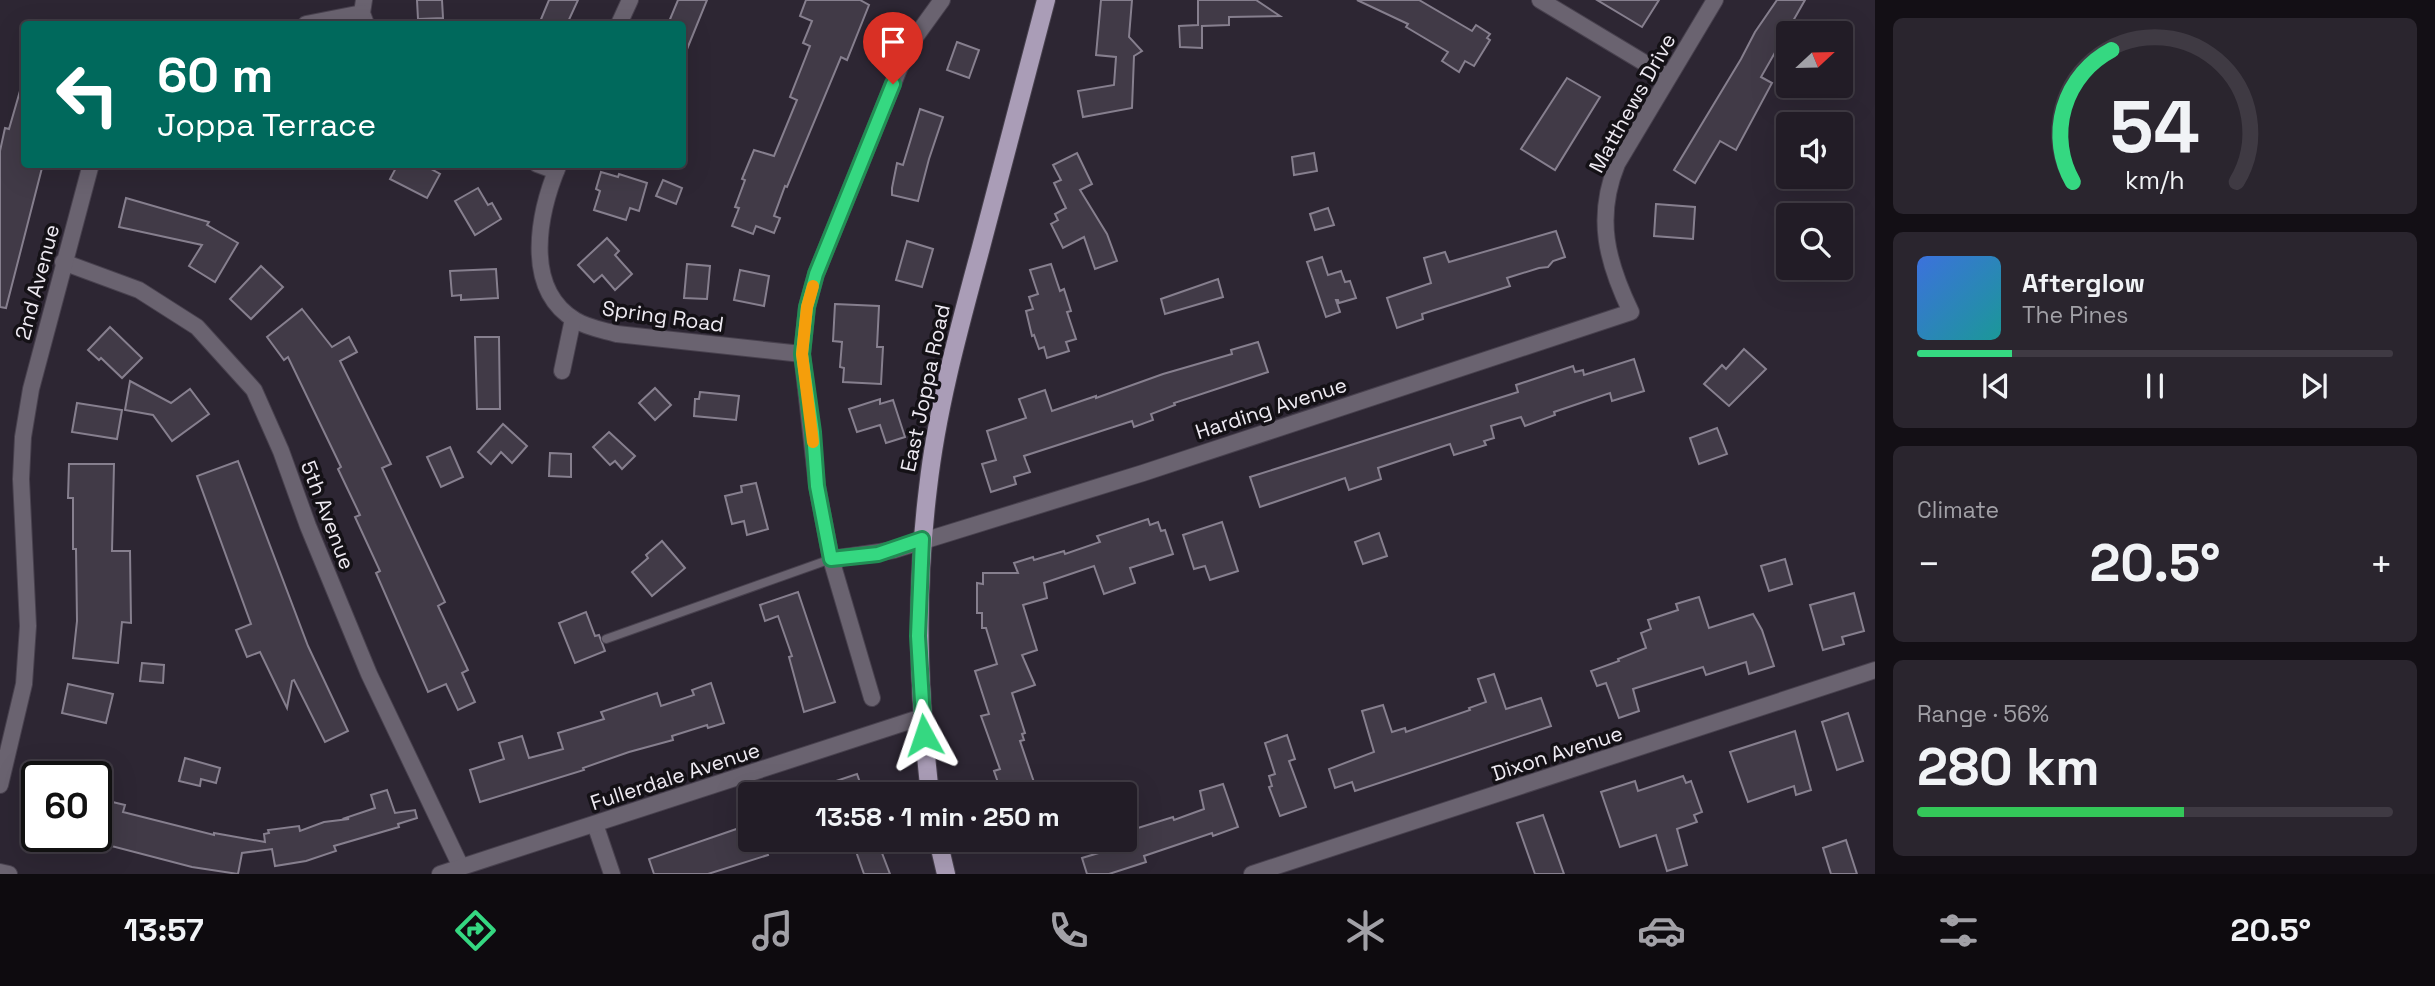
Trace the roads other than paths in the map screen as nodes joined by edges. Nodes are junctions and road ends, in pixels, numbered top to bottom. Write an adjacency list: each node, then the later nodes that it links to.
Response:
1 (630, 0): 8 (street)
2 (942, 0): 15 (street)
3 (1046, 0): 17 (main road, East Joppa Road)
4 (1540, 0): 9 (street)
5 (1715, 0): 9 (street, Matthews Drive)
6 (364, 12): 7 (street)
7 (320, 21)
8 (620, 21)
9 (1668, 77): 13 (street, Matthews Drive)
10 (90, 168): 12 (street, 2nd Avenue)
11 (557, 168): 14 (street, Spring Road)
12 (64, 262): 24 (street, 2nd Avenue); 27 (street, 5th Avenue)
13 (1631, 312): 17 (street, Harding Avenue)
14 (573, 319): 15 (street, Spring Road); 16 (street)
15 (802, 354): 18 (street)
16 (562, 371)
17 (922, 539): 18 (street, Harding Avenue); 22 (main road, East Joppa Road)
18 (831, 559): 19 (lane); 21 (street)
19 (606, 639)
20 (1875, 670): 33 (street, Dixon Avenue)
21 (872, 698)
22 (922, 717): 23 (main road, East Joppa Road); 25 (street, Fullerdale Avenue)
23 (929, 782)
24 (0, 785)
25 (595, 824): 27 (street, Fullerdale Avenue); 31 (street)
26 (941, 852): 32 (main road)
27 (461, 867): 30 (street, Fullerdale Avenue)
28 (0, 872): 29 (street)
29 (9, 874)
30 (440, 874)
31 (612, 874)
32 (946, 874)
33 (1252, 874)

